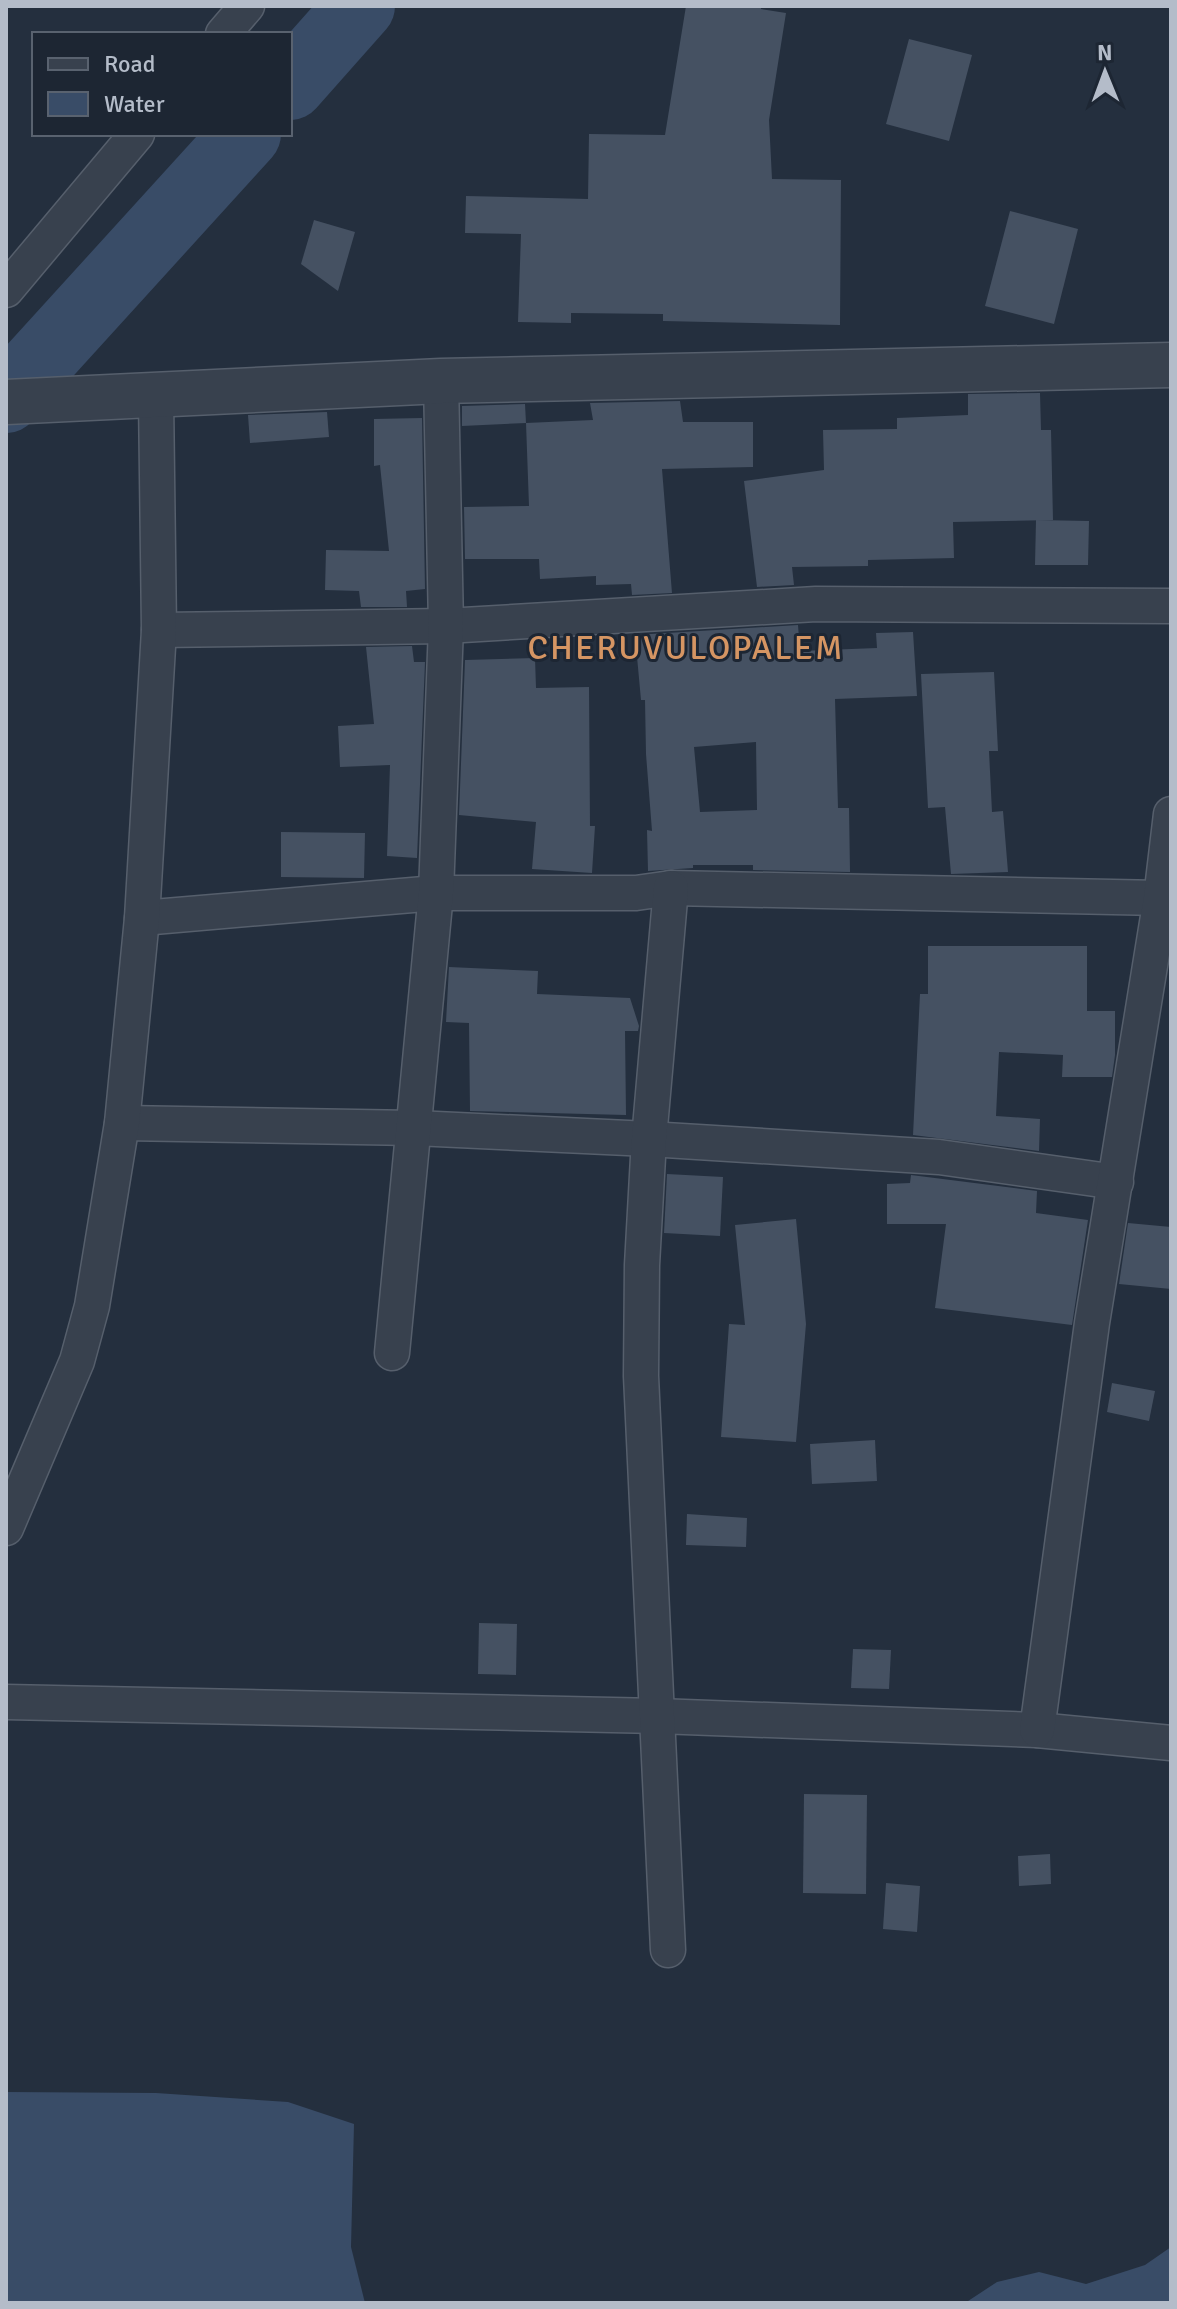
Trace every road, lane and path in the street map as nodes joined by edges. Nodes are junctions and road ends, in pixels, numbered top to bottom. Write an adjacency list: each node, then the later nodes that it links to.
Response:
1 (247, 6): 2 (street)
2 (225, 32)
3 (135, 136): 4 (street)
4 (6, 290)
5 (1171, 365): 6 (street)
6 (441, 381): 7 (street); 10 (street)
7 (156, 397): 8 (street); 11 (street)
8 (6, 402)
9 (1171, 606): 10 (street)
10 (446, 626): 11 (street); 14 (street)
11 (159, 630): 16 (street)
12 (1171, 814): 15 (street)
13 (671, 888): 14 (street); 15 (street); 19 (street)
14 (436, 893): 16 (street); 18 (street)
15 (1166, 900): 20 (street)
16 (142, 918): 17 (street)
17 (122, 1123): 18 (street); 22 (street)
18 (415, 1128): 19 (street); 21 (street)
19 (649, 1139): 20 (street); 24 (street)
20 (1116, 1182): 25 (street)
21 (392, 1353)
22 (6, 1528)
23 (6, 1702): 24 (street)
24 (658, 1716): 25 (street); 27 (street)
25 (1037, 1730): 26 (street)
26 (1171, 1743)
27 (668, 1950)

